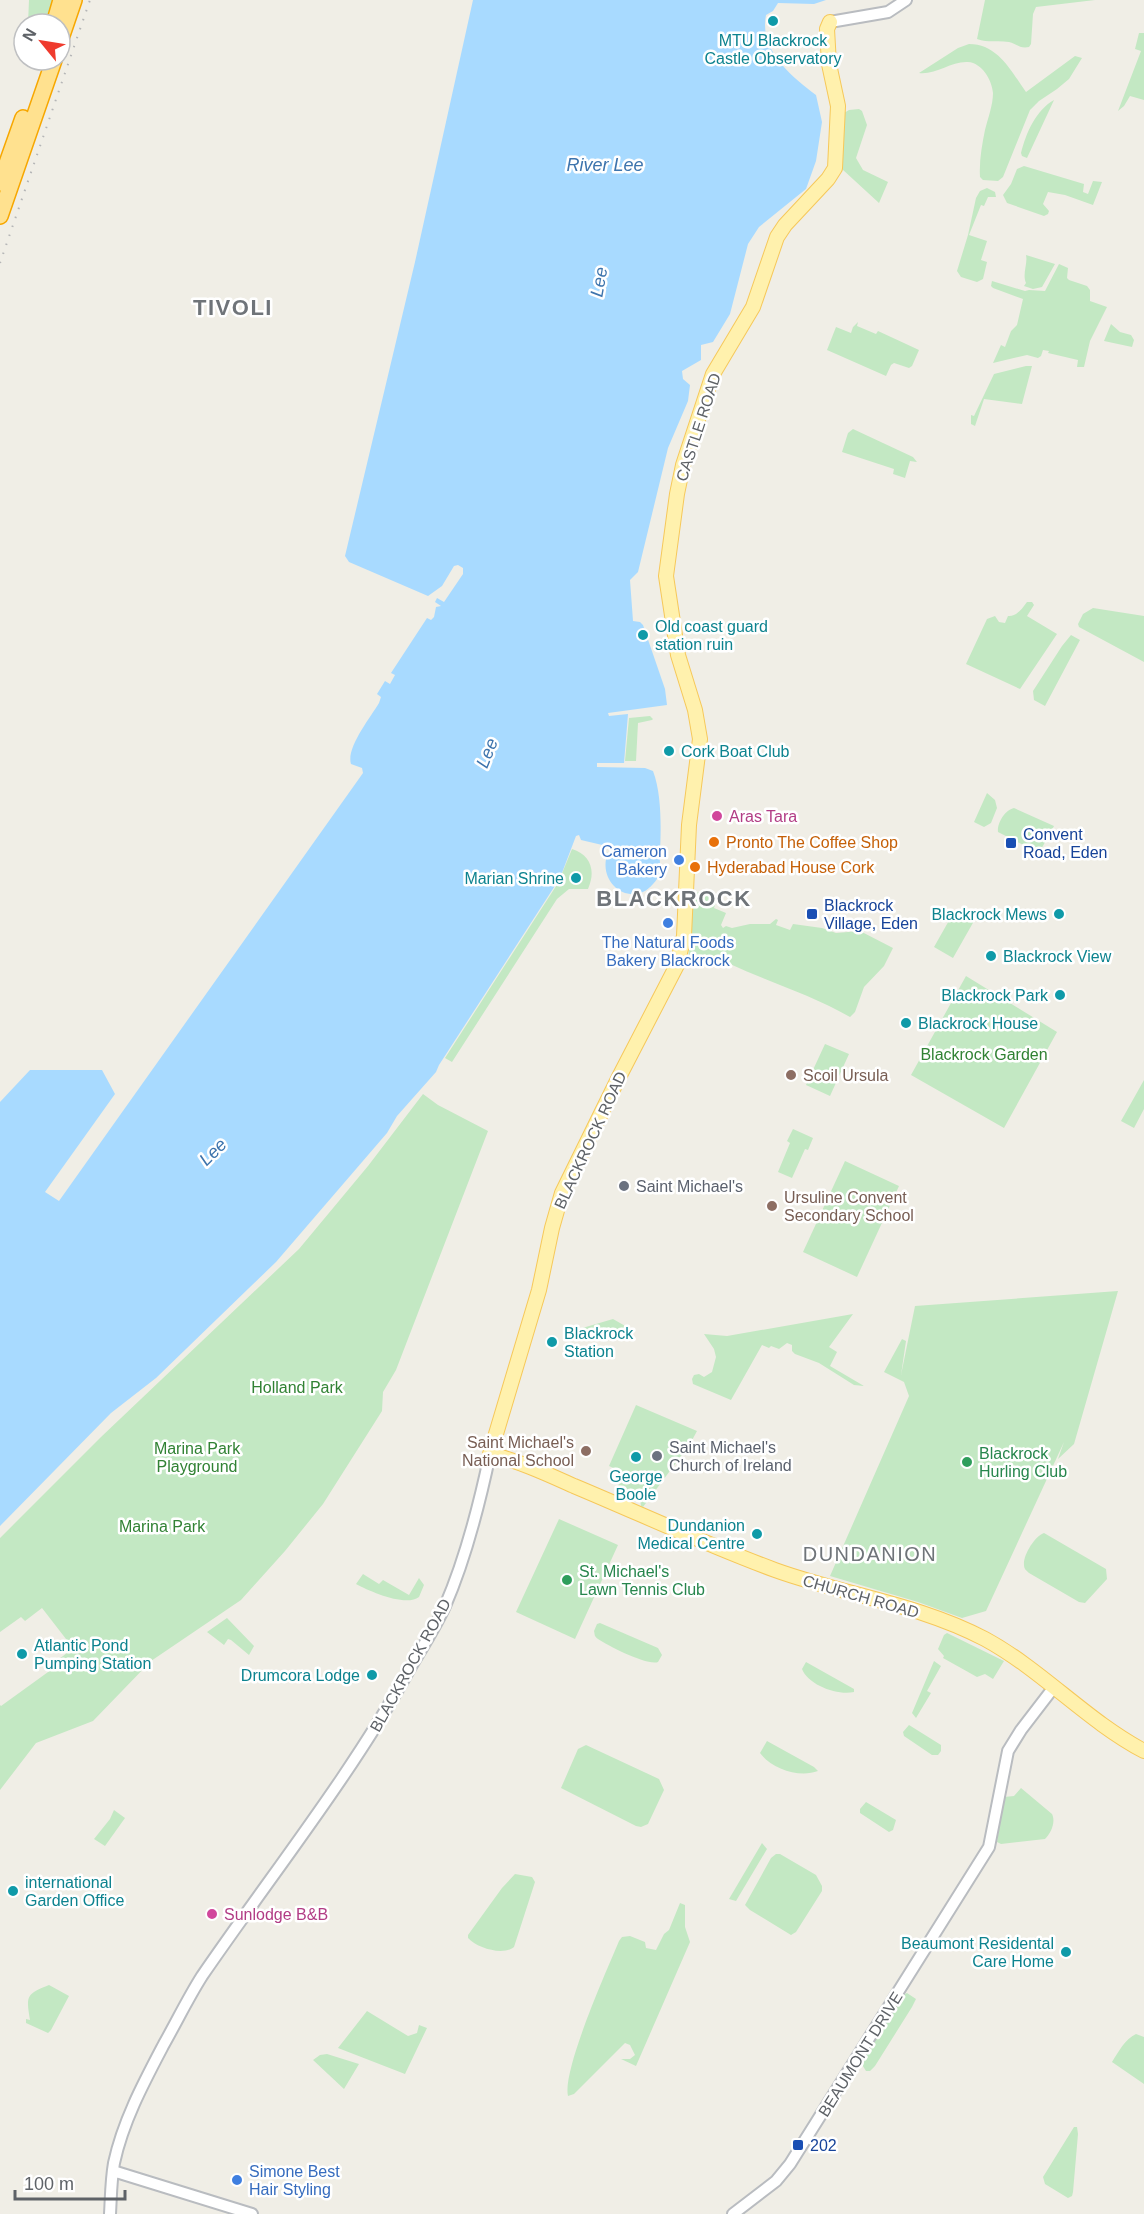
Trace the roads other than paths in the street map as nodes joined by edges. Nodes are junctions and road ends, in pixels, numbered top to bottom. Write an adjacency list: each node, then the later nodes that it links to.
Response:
1 (906, 0): 2 (street, CASTLE ROAD)
2 (830, 22): 7 (main road, CASTLE ROAD)
3 (39, 72): 5 (highway)
4 (50, 72): 6 (highway)
5 (0, 183)
6 (0, 216)
7 (687, 907): 8 (main road, BLACKROCK ROAD)
8 (490, 1454): 9 (main road, CHURCH ROAD); 11 (street, BLACKROCK ROAD)
9 (1054, 1687): 10 (main road, CHURCH ROAD); 14 (street, BEAUMONT DRIVE)
10 (1144, 1751)
11 (113, 2171): 12 (street, BLACKROCK ROAD); 13 (street)
12 (110, 2214)
13 (252, 2214)
14 (733, 2214)

